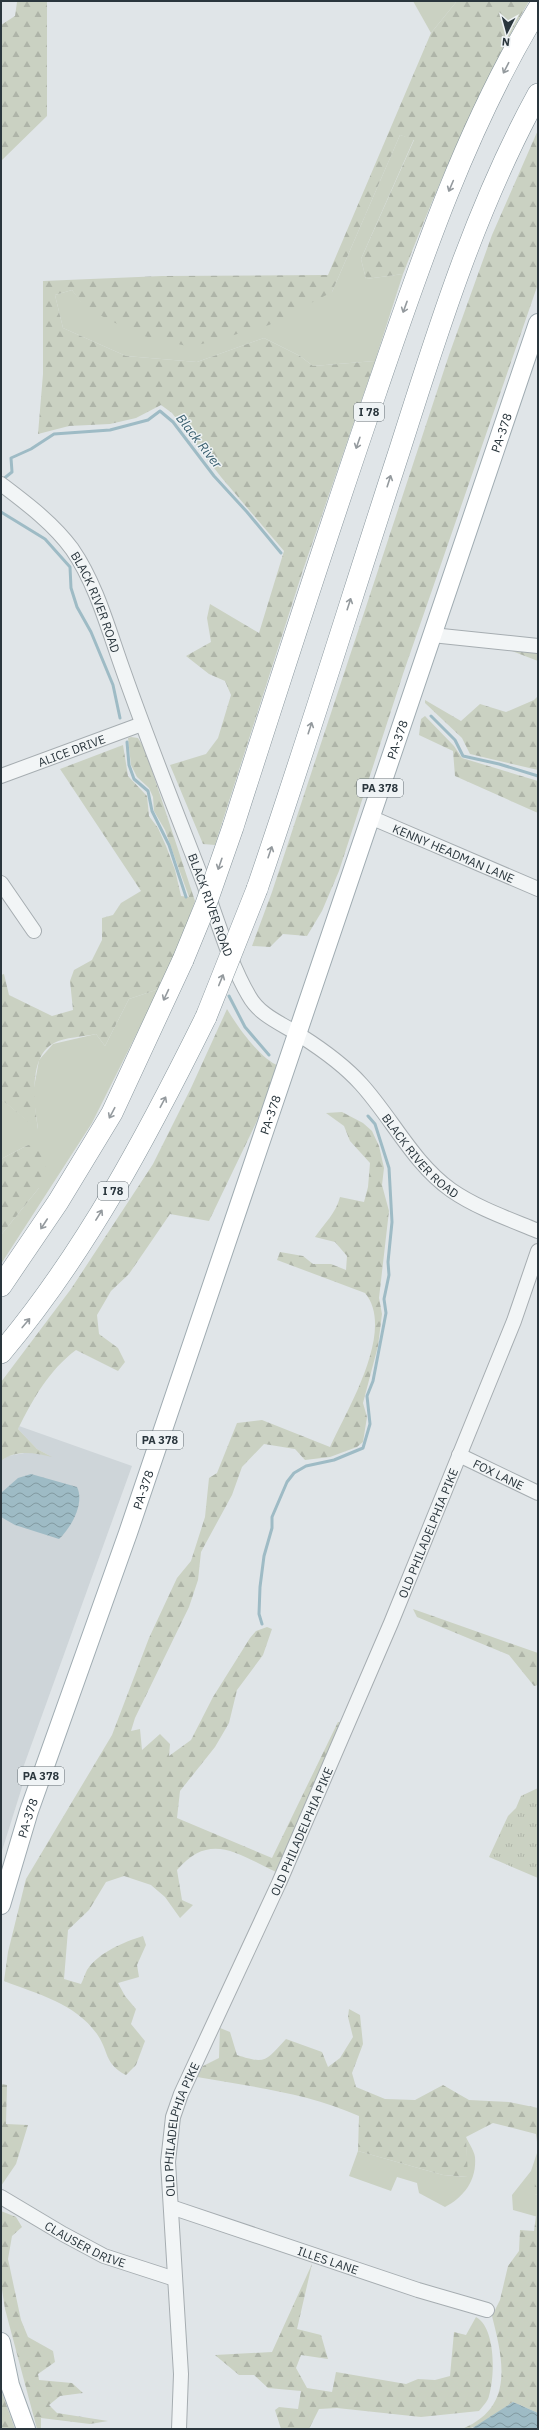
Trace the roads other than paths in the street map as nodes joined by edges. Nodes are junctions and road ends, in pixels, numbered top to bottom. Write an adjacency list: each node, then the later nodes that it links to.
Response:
1 (538, 9): 16 (highway, I 78, one-way to 16, bridge)
2 (538, 94): 17 (highway, I 78, one-way to 2, bridge)
3 (538, 323): 5 (main road, PA-378 / PA 378)
4 (1, 485): 7 (street, BLACK RIVER ROAD)
5 (432, 635): 6 (street); 9 (main road, PA-378 / PA 378)
6 (538, 646)
7 (142, 724): 8 (street, ALICE DRIVE); 13 (street, BLACK RIVER ROAD)
8 (1, 776)
9 (370, 817): 11 (street, KENNY HEADMAN LANE); 13 (main road, PA-378 / PA 378)
10 (1, 883): 12 (street)
11 (538, 889)
12 (34, 931)
13 (297, 1033): 14 (street, BLACK RIVER ROAD); 20 (main road, PA-378 / PA 378)
14 (538, 1231)
15 (538, 1251): 18 (street, OLD PHILADELPHIA PIKE)
16 (1, 1286)
17 (1, 1353)
18 (459, 1455): 19 (street, FOX LANE); 22 (street, OLD PHILADELPHIA PIKE)
19 (538, 1493)
20 (1, 1905)
21 (1, 2196): 23 (street, CLAUSER DRIVE)
22 (171, 2207): 23 (street, OLD PHILADELPHIA PIKE); 24 (street, ILLES LANE)
23 (175, 2279): 27 (street, OLD PHILADELPHIA PIKE)
24 (487, 2310)
25 (1, 2342): 26 (main road)
26 (26, 2429)
27 (179, 2429)

